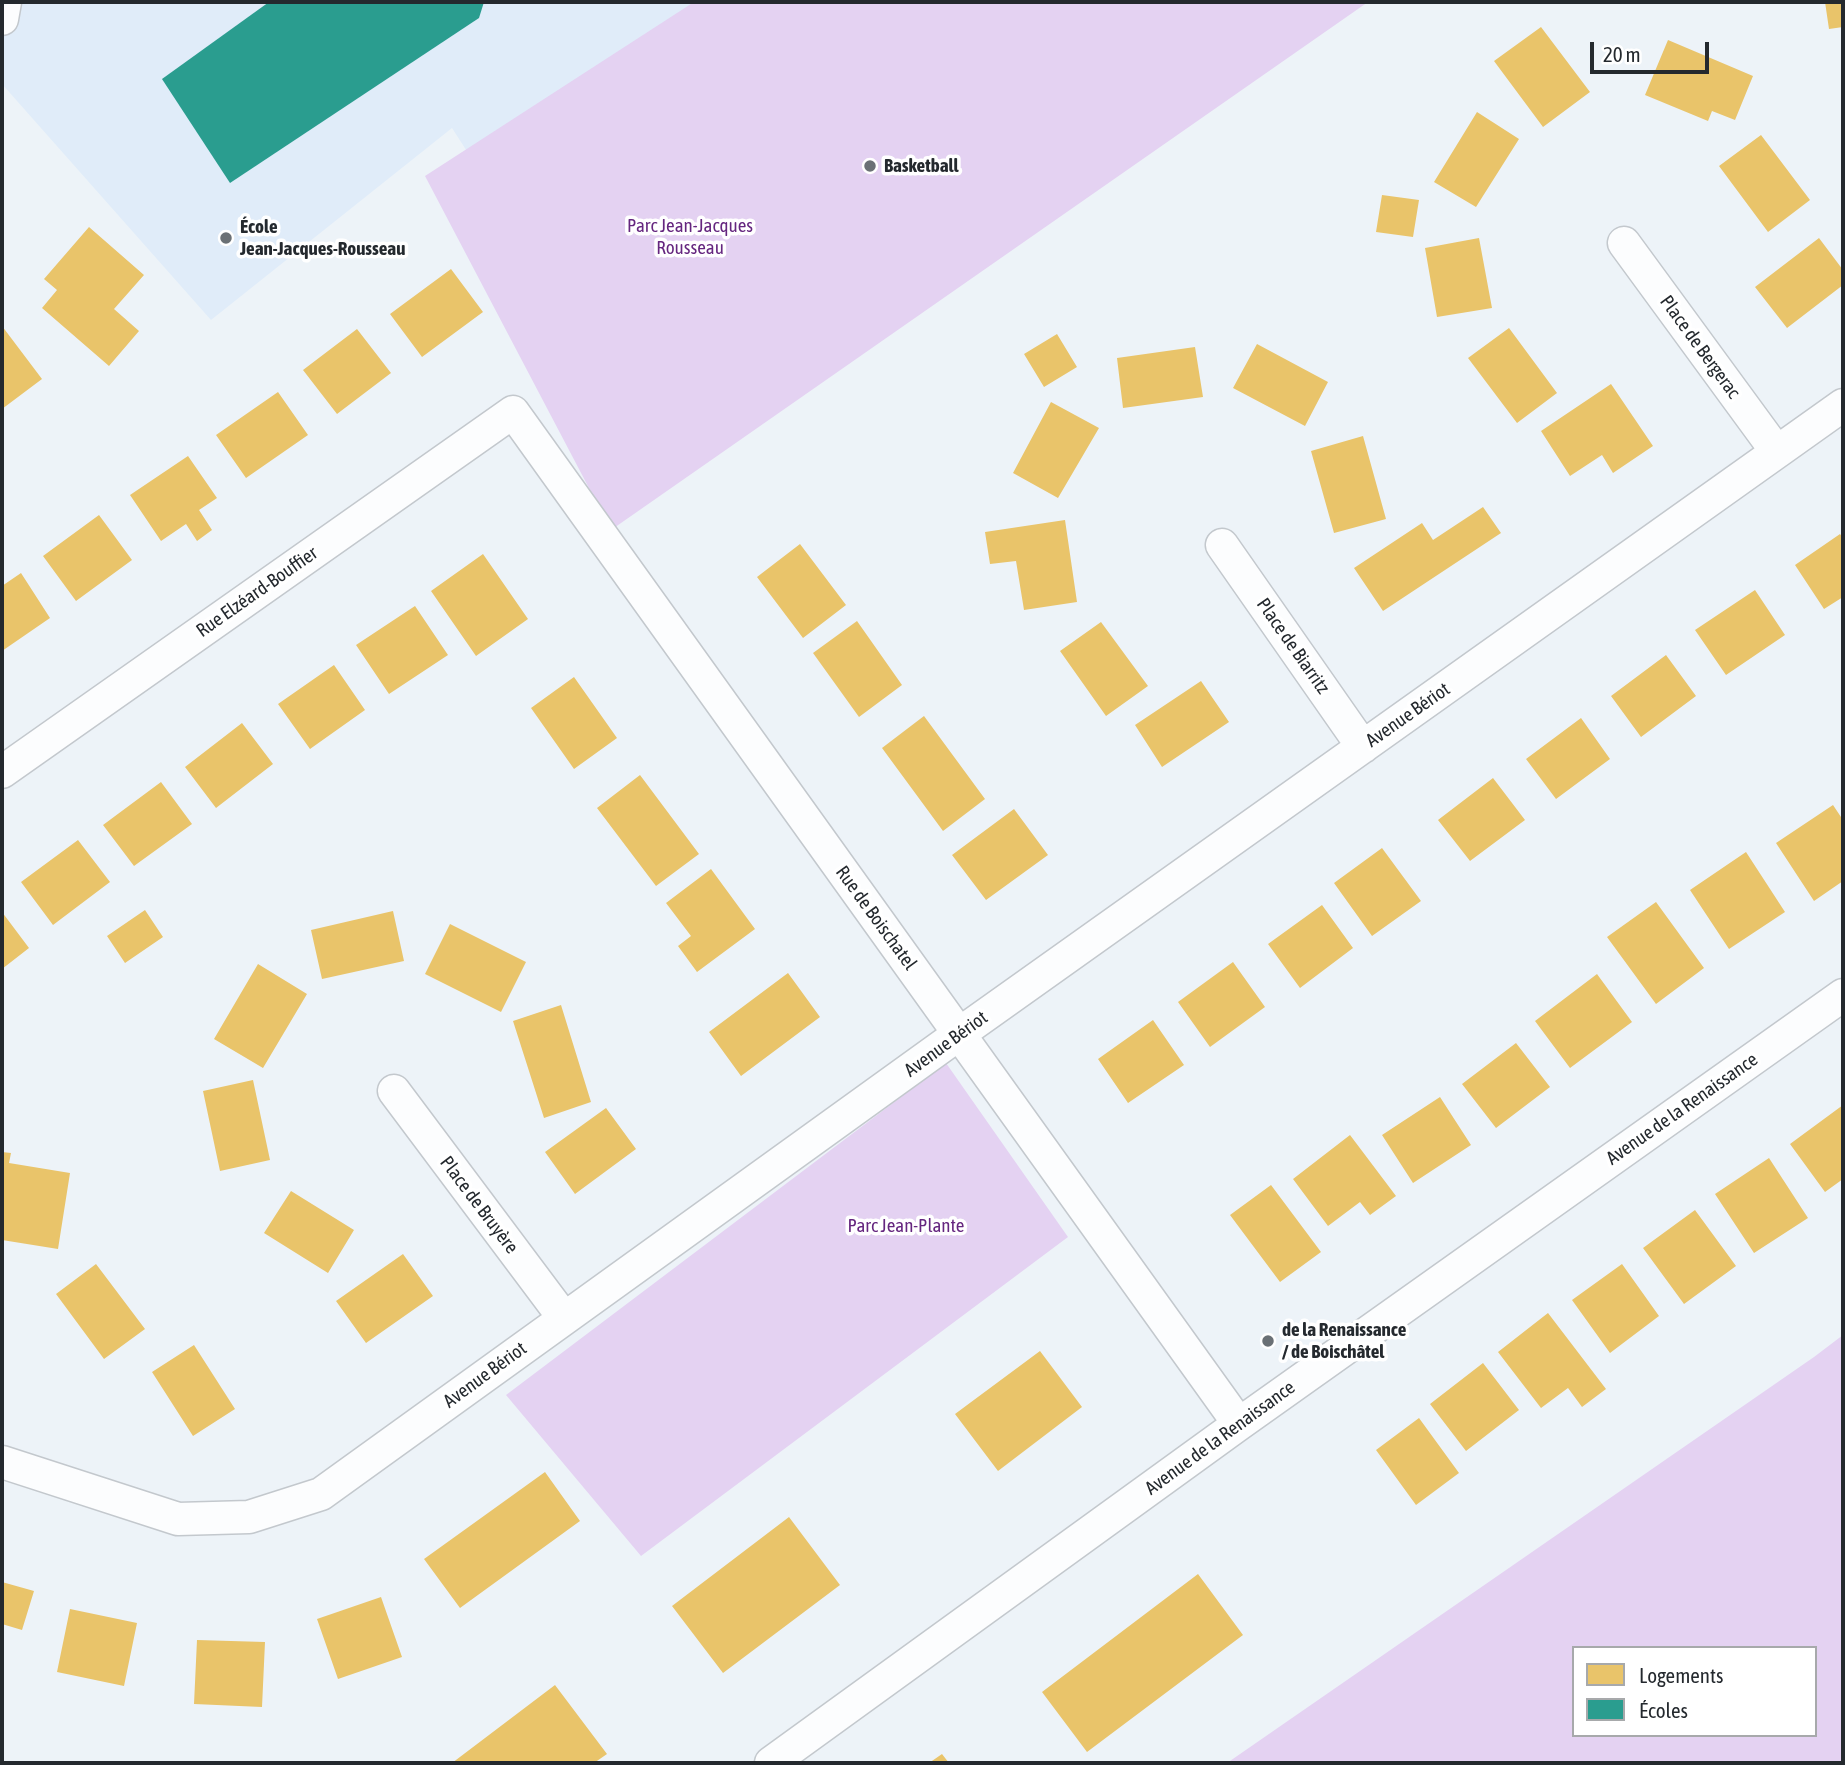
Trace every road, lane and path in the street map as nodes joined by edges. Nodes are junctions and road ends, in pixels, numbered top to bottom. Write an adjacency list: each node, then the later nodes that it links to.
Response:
1 (5, 2): 2 (street)
2 (2, 19)
3 (1624, 243): 6 (street, Place de Bergerac)
4 (1843, 405): 6 (street, Avenue Bériot)
5 (513, 412): 9 (street, Rue Elzéard-Bouffier); 11 (street, Rue de Boischatel)
6 (1777, 452): 8 (street, Avenue Bériot)
7 (1222, 545): 8 (street, Place de Biarritz)
8 (1363, 747): 11 (street, Avenue Bériot)
9 (2, 772)
10 (1843, 995): 14 (street, Avenue de la Renaissance)
11 (960, 1034): 13 (street, Avenue Bériot); 14 (street, Rue de Boischatel)
12 (394, 1091): 13 (street, Place de Bruyère)
13 (564, 1318): 15 (street, Avenue Bériot)
14 (1240, 1424): 16 (street, Avenue de la Renaissance)
15 (2, 1462)
16 (771, 1763)

